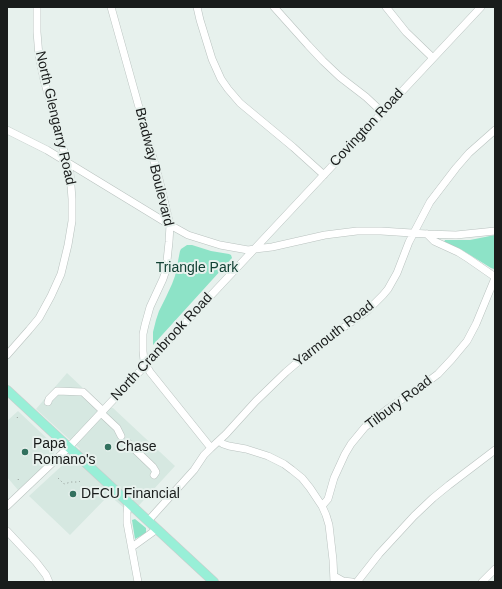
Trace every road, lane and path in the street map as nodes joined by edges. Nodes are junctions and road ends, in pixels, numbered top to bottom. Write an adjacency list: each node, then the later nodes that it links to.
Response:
1 (38, 7): 11 (street, North Glengarry Road)
2 (111, 7): 13 (street, Bradway Boulevard)
3 (197, 7): 12 (street)
4 (274, 7): 8 (street)
5 (386, 7): 7 (street)
6 (481, 7): 7 (street, Covington Road)
7 (433, 58): 8 (street, Covington Road)
8 (382, 112): 12 (street, Covington Road)
9 (7, 130): 11 (street)
10 (495, 130): 15 (street, Yarmouth Road)
11 (67, 163): 13 (street); 19 (street, North Glengarry Road)
12 (324, 175): 17 (street, Covington Road)
13 (170, 225): 17 (street); 20 (street, Bradway Boulevard)
14 (495, 232): 16 (street)
15 (413, 233): 16 (street); 17 (street); 29 (street, Yarmouth Road)
16 (427, 234): 18 (street)
17 (254, 249): 20 (street, North Cranbrook Road)
18 (495, 278): 41 (street, Tilbury Road)
19 (7, 355)
20 (146, 365): 23 (street, North Cranbrook Road); 32 (street, Bradway Boulevard)
21 (7, 390): 31 (main road)
22 (48, 402): 23 (street)
23 (102, 412): 27 (street); 31 (street, North Cranbrook Road)
24 (17, 417): 25 (path)
25 (20, 420)
26 (37, 436): 28 (path)
27 (121, 436)
28 (40, 439)
29 (218, 441): 32 (street, Yarmouth Road); 41 (street)
30 (128, 443): 36 (street)
31 (69, 447): 39 (main road); 40 (street, North Cranbrook Road)
32 (211, 448): 42 (street)
33 (495, 450): 52 (street)
34 (39, 459): 35 (path)
35 (37, 461)
36 (154, 475)
37 (58, 478): 38 (path)
38 (81, 480)
39 (128, 503): 42 (main road); 45 (street)
40 (7, 506)
41 (322, 506): 47 (street)
42 (148, 521): 43 (main road)
43 (157, 529): 45 (street); 50 (main road)
44 (7, 531): 48 (street)
45 (132, 547): 49 (street)
46 (495, 569): 53 (street)
47 (334, 579): 51 (street)
48 (49, 582)
49 (138, 582)
50 (214, 582)
51 (352, 582)
52 (357, 582)
53 (482, 582)

